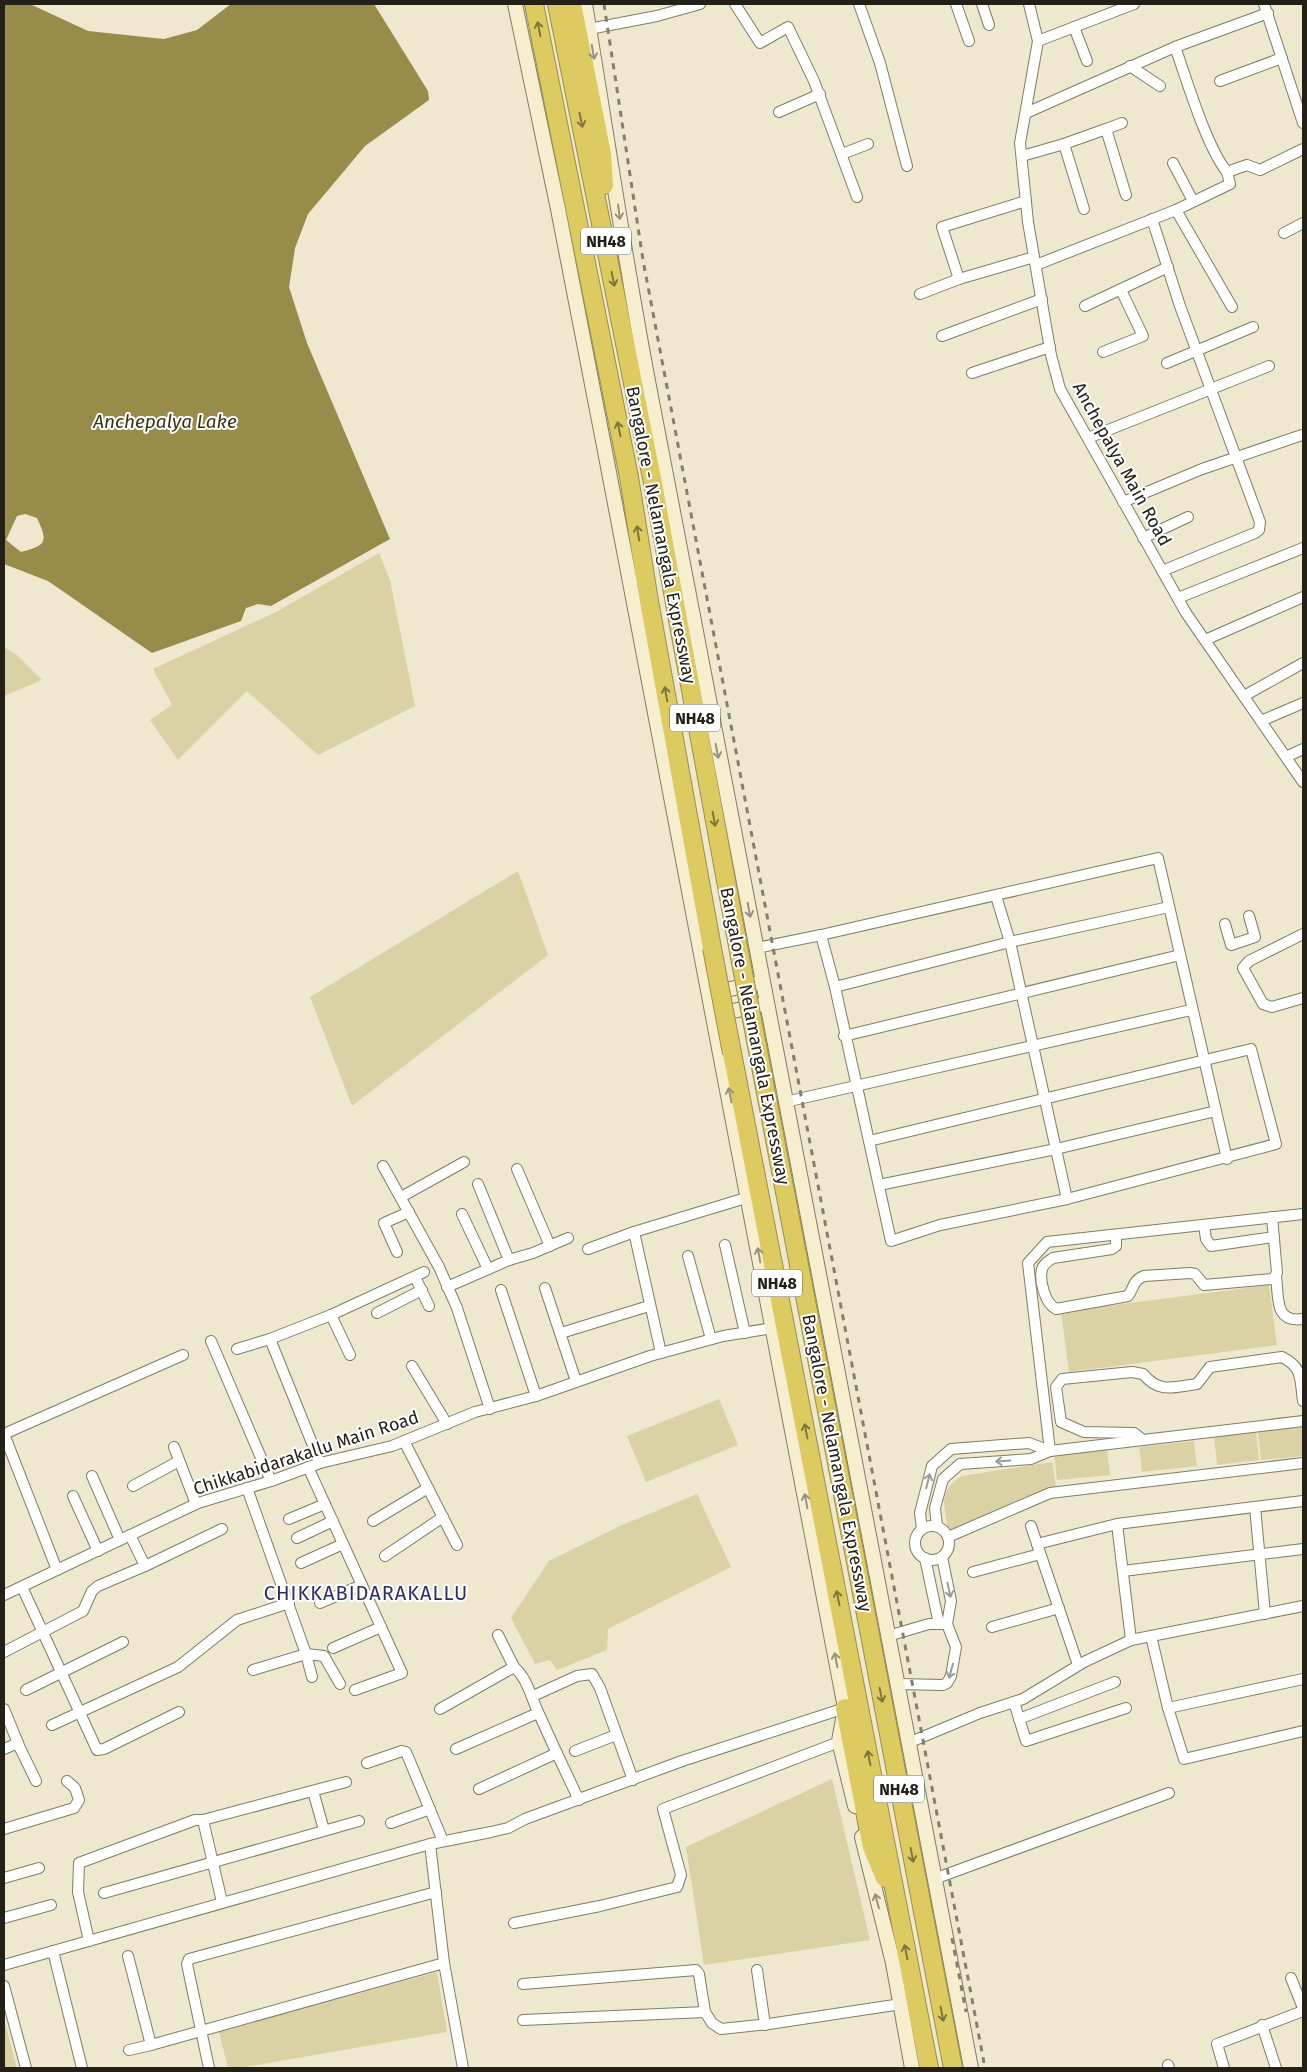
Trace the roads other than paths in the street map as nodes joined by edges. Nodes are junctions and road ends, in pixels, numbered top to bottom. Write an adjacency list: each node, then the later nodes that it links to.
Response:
1 (515, 4): 98 (street)
2 (534, 4): 286 (highway, Bangalore - Nelamangala Expressway / NH48, one-way to 2, bridge)
3 (557, 4): 48 (highway, Bangalore - Nelamangala Expressway / NH48, one-way to 48)
4 (572, 4): 48 (highway)
5 (585, 4): 16 (street)
6 (700, 4): 16 (street)
7 (735, 4): 25 (street)
8 (859, 4): 37 (street)
9 (956, 4): 18 (street)
10 (982, 4): 14 (street)
11 (1029, 4): 17 (street, Anchepalya Main Road)
12 (1134, 4): 15 (street)
13 (1266, 8): 19 (street); 20 (street)
14 (989, 25)
15 (1074, 27): 17 (street); 21 (street)
16 (589, 29): 92 (street, one-way to 92)
17 (1038, 41): 27 (street, Anchepalya Main Road)
18 (969, 42)
19 (1175, 46): 22 (street); 38 (street)
20 (1282, 58): 23 (street); 29 (street)
21 (1087, 61)
22 (1130, 66): 24 (street); 27 (street)
23 (1220, 81)
24 (1160, 86)
25 (820, 94): 26 (street); 34 (street)
26 (779, 112)
27 (1026, 113): 35 (street, Anchepalya Main Road)
28 (1122, 123): 30 (street)
29 (1303, 123)
30 (1106, 129): 32 (street); 39 (street)
31 (868, 144): 34 (street)
32 (1064, 144): 35 (street); 43 (street)
33 (1303, 149): 38 (street)
34 (842, 154): 40 (street)
35 (1022, 156): 41 (street, Anchepalya Main Road)
36 (1173, 163): 42 (street)
37 (907, 166)
38 (1227, 172): 42 (street)
39 (1126, 195)
40 (857, 197)
41 (1026, 201): 49 (street, Anchepalya Main Road); 51 (street)
42 (1193, 201): 44 (street)
43 (1084, 209)
44 (1176, 210): 45 (street); 56 (street)
45 (1152, 220): 49 (street); 50 (street)
46 (1303, 223): 47 (street)
47 (1284, 233)
48 (609, 256): 313 (highway, Bangalore - Nelamangala Expressway / NH48, one-way to 313, bridge)
49 (1035, 261): 51 (street); 54 (street, Anchepalya Main Road)
50 (1168, 267): 52 (street); 60 (street)
51 (960, 279): 53 (street)
52 (1121, 290): 55 (street); 61 (street)
53 (920, 294)
54 (1042, 299): 58 (street); 59 (street, Anchepalya Main Road)
55 (1085, 306)
56 (1232, 307)
57 (1253, 327): 60 (street)
58 (942, 336)
59 (1050, 347): 64 (street); 67 (street, Anchepalya Main Road)
60 (1197, 350): 62 (street); 65 (street)
61 (1103, 352)
62 (1167, 363)
63 (1269, 366): 65 (street)
64 (972, 374)
65 (1211, 389): 67 (street); 68 (street)
66 (1302, 435): 68 (street)
67 (1088, 438): 69 (street, Anchepalya Main Road)
68 (1236, 458): 69 (street); 73 (street)
69 (1123, 502): 71 (street, Anchepalya Main Road)
70 (1188, 517): 71 (street)
71 (1143, 538): 73 (street, Anchepalya Main Road)
72 (1303, 548): 75 (street)
73 (1162, 571): 75 (street, Anchepalya Main Road)
74 (1303, 597): 76 (street)
75 (1178, 598): 76 (street, Anchepalya Main Road)
76 (1205, 640): 78 (street, Anchepalya Main Road)
77 (1303, 663): 78 (street)
78 (1244, 696): 80 (street, Anchepalya Main Road)
79 (1303, 702): 80 (street)
80 (1261, 721): 82 (street, Anchepalya Main Road)
81 (1303, 749): 82 (street)
82 (1286, 757): 83 (street, Anchepalya Main Road)
83 (1303, 782)
84 (996, 896): 85 (street); 89 (street); 91 (street)
85 (1170, 907): 91 (street); 94 (street)
86 (1249, 916): 90 (street)
87 (1225, 924): 90 (street)
88 (1303, 934): 93 (street)
89 (821, 936): 92 (street); 96 (street)
90 (1255, 937): 93 (street)
91 (1010, 942): 96 (street); 97 (street)
92 (757, 948): 95 (street)
93 (1263, 954): 99 (street)
94 (1180, 955): 97 (street); 101 (street)
95 (764, 982): 98 (street); 100 (street)
96 (835, 987): 103 (street)
97 (1019, 992): 103 (street); 104 (street)
98 (709, 993): 102 (street)
99 (1303, 998)
100 (768, 1003): 102 (street); 108 (street)
101 (1191, 1010): 104 (street); 105 (street)
102 (714, 1015): 119 (street, one-way to 102)
103 (844, 1036): 106 (street)
104 (1032, 1045): 106 (street); 107 (street)
105 (1204, 1060): 107 (street); 109 (street); 112 (street)
106 (856, 1087): 108 (street); 110 (street)
107 (1044, 1099): 110 (street); 111 (street)
108 (785, 1102): 222 (street)
109 (1216, 1111): 111 (street); 112 (street)
110 (869, 1141): 117 (street)
111 (1056, 1150): 117 (street); 120 (street)
112 (1227, 1158): 120 (street)
113 (464, 1162): 118 (street)
114 (384, 1166): 118 (street)
115 (517, 1169): 131 (street)
116 (478, 1184): 135 (street)
117 (879, 1185): 120 (street)
118 (401, 1197): 121 (street)
119 (749, 1197): 126 (street); 147 (street, one-way to 119)
120 (1067, 1198)
121 (410, 1212): 133 (street); 138 (street)
122 (462, 1214): 136 (street)
123 (1303, 1214): 124 (street)
124 (1272, 1217): 125 (street); 128 (street)
125 (1204, 1225): 127 (street); 128 (street)
126 (634, 1232): 132 (street); 143 (street)
127 (1116, 1235): 137 (street); 167 (street)
128 (1274, 1237): 137 (street)
129 (568, 1238): 131 (street)
130 (725, 1245): 149 (street)
131 (550, 1246): 135 (street)
132 (588, 1249)
133 (397, 1252)
134 (688, 1256): 151 (street)
135 (509, 1260): 136 (street)
136 (488, 1269): 138 (street)
137 (1276, 1277): 146 (street)
138 (447, 1287): 161 (street)
139 (545, 1288): 148 (street)
140 (422, 1290): 142 (street); 144 (street); 145 (street)
141 (501, 1290): 159 (street)
142 (429, 1306)
143 (649, 1306): 148 (street); 154 (street)
144 (377, 1313)
145 (330, 1316): 150 (street); 156 (street)
146 (1303, 1319)
147 (772, 1328): 149 (street, Chikkabidarakallu Main Road); 242 (street, one-way to 147)
148 (561, 1332): 158 (street)
149 (745, 1333): 151 (street, Chikkabidarakallu Main Road)
150 (270, 1339): 153 (street); 169 (street)
151 (711, 1339): 154 (street, Chikkabidarakallu Main Road)
152 (211, 1341): 173 (street)
153 (237, 1348)
154 (661, 1353): 158 (street, Chikkabidarakallu Main Road)
155 (183, 1355): 206 (street)
156 (350, 1355)
157 (412, 1366): 163 (street)
158 (576, 1381): 159 (street, Chikkabidarakallu Main Road)
159 (536, 1396): 161 (street, Chikkabidarakallu Main Road)
160 (1303, 1401): 164 (street)
161 (490, 1409): 163 (street, Chikkabidarakallu Main Road)
162 (1303, 1421): 164 (street)
163 (447, 1424): 165 (street, Chikkabidarakallu Main Road)
164 (1143, 1440): 167 (street)
165 (404, 1441): 169 (street, Chikkabidarakallu Main Road); 176 (street)
166 (174, 1447): 168 (street)
167 (1050, 1451): 187 (street, one-way to 187); 190 (street, one-way to 167)
168 (179, 1461): 174 (street); 179 (street)
169 (320, 1463): 171 (street, Chikkabidarakallu Main Road)
170 (1303, 1463): 192 (street)
171 (308, 1467): 173 (street, Chikkabidarakallu Main Road); 180 (street)
172 (92, 1476): 194 (street)
173 (271, 1481): 175 (street, Chikkabidarakallu Main Road)
174 (133, 1486)
175 (247, 1488): 179 (street, Chikkabidarakallu Main Road); 212 (street)
176 (428, 1488): 182 (street); 185 (street)
177 (73, 1496): 198 (street)
178 (1303, 1501): 181 (street)
179 (196, 1504): 191 (street, Chikkabidarakallu Main Road)
180 (325, 1504): 183 (street); 184 (street)
181 (1256, 1506): 186 (street); 200 (street)
182 (443, 1517): 196 (street); 201 (street)
183 (289, 1519)
184 (333, 1521): 193 (street); 195 (street)
185 (373, 1521)
186 (1117, 1524): 197 (street); 207 (street)
187 (937, 1526): 190 (street); 192 (street)
188 (1031, 1526): 197 (street)
189 (222, 1529): 205 (street)
190 (922, 1529): 203 (street)
191 (130, 1535): 194 (street, Chikkabidarakallu Main Road); 205 (street)
192 (948, 1537): 202 (street)
193 (297, 1538)
194 (120, 1540): 198 (street, Chikkabidarakallu Main Road)
195 (344, 1544): 204 (street); 209 (street)
196 (458, 1545)
197 (1038, 1549): 208 (street); 215 (street)
198 (98, 1550): 206 (street, Chikkabidarakallu Main Road)
199 (1303, 1550): 200 (street)
200 (1260, 1554): 207 (street); 216 (street)
201 (385, 1556)
202 (942, 1557): 203 (street); 217 (street, one-way to 217)
203 (925, 1558): 217 (street)
204 (301, 1563)
205 (145, 1566): 220 (street)
206 (57, 1570): 210 (street, Chikkabidarakallu Main Road)
207 (1123, 1571): 224 (street)
208 (973, 1572)
209 (362, 1585): 213 (street); 218 (street)
210 (22, 1588): 211 (street, Chikkabidarakallu Main Road); 220 (street)
211 (4, 1595)
212 (289, 1603): 228 (street); 248 (street)
213 (320, 1603)
214 (1303, 1606): 216 (street)
215 (1059, 1608): 219 (street); 229 (street)
216 (1265, 1614): 223 (street)
217 (943, 1624): 222 (street); 237 (street, one-way to 237)
218 (381, 1627): 226 (street); 239 (street)
219 (992, 1627)
220 (42, 1632): 227 (street); 232 (street)
221 (498, 1635): 230 (street)
222 (888, 1636): 237 (street)
223 (1151, 1636): 224 (street); 244 (street)
224 (1131, 1640): 229 (street)
225 (123, 1642): 232 (street)
226 (333, 1648)
227 (4, 1652)
228 (306, 1654): 231 (street); 233 (street); 236 (street)
229 (1078, 1665): 241 (street)
230 (514, 1667): 240 (street); 246 (street)
231 (252, 1670)
232 (61, 1673): 238 (street); 248 (street)
233 (312, 1676)
234 (1303, 1679): 244 (street)
235 (1115, 1682): 250 (street)
236 (340, 1684)
237 (897, 1684): 256 (street)
238 (26, 1690)
239 (355, 1690)
240 (533, 1696): 249 (street); 253 (street)
241 (1014, 1702): 250 (street); 256 (street)
242 (845, 1708): 254 (street); 262 (street); 286 (highway)
243 (1126, 1708): 250 (street)
244 (1168, 1708): 252 (street)
245 (4, 1709): 255 (street)
246 (440, 1709)
247 (179, 1712): 248 (street)
248 (80, 1713): 251 (street)
249 (538, 1714): 257 (street); 260 (street)
250 (1020, 1719)
251 (52, 1726)
252 (1303, 1731)
253 (616, 1735): 259 (street); 262 (street)
254 (839, 1742): 288 (street); 298 (street, one-way to 254)
255 (18, 1743): 258 (street); 263 (street)
256 (908, 1743): 281 (street)
257 (456, 1748)
258 (4, 1750)
259 (575, 1751)
260 (556, 1753): 266 (street); 269 (street)
261 (367, 1763): 270 (street)
262 (633, 1780): 269 (street)
263 (36, 1781)
264 (67, 1781): 274 (street)
265 (346, 1782): 267 (street)
266 (479, 1789)
267 (313, 1791): 271 (street); 275 (street)
268 (1169, 1793): 281 (street)
269 (579, 1800): 276 (street)
270 (430, 1809): 273 (street); 276 (street)
271 (203, 1820): 278 (street); 289 (street)
272 (359, 1821): 275 (street)
273 (391, 1823)
274 (4, 1829)
275 (324, 1830): 278 (street)
276 (443, 1841): 277 (street)
277 (430, 1844): 282 (street); 284 (street)
278 (213, 1862): 283 (street); 284 (street)
279 (39, 1868): 280 (street)
280 (4, 1878)
281 (934, 1879): 314 (street)
282 (436, 1892): 292 (street); 304 (street)
283 (104, 1893)
284 (222, 1902): 289 (street)
285 (51, 1905): 287 (street)
286 (898, 1908): 312 (highway, Bangalore - Nelamangala Expressway / NH48, one-way to 286)
287 (4, 1918)
288 (514, 1923)
289 (88, 1942): 290 (street)
290 (53, 1951): 293 (street); 308 (street)
291 (128, 1956): 305 (street)
292 (444, 1963): 304 (street); 310 (street)
293 (4, 1965)
294 (757, 1970): 302 (street)
295 (1291, 1978): 299 (street)
296 (523, 1984): 300 (street)
297 (4, 1986): 307 (street)
298 (900, 2004): 302 (street); 311 (street)
299 (1303, 2010): 303 (street)
300 (705, 2012): 301 (street); 302 (street)
301 (523, 2020)
302 (765, 2025)
303 (1262, 2025): 315 (street); 316 (street)
304 (201, 2032): 305 (street); 309 (street)
305 (151, 2045): 306 (street)
306 (129, 2050)
307 (26, 2068)
308 (82, 2068)
309 (209, 2068)
310 (463, 2068)
311 (912, 2068)
312 (928, 2068)
313 (953, 2068)
314 (971, 2068)
315 (1224, 2068)
316 (1276, 2068)

